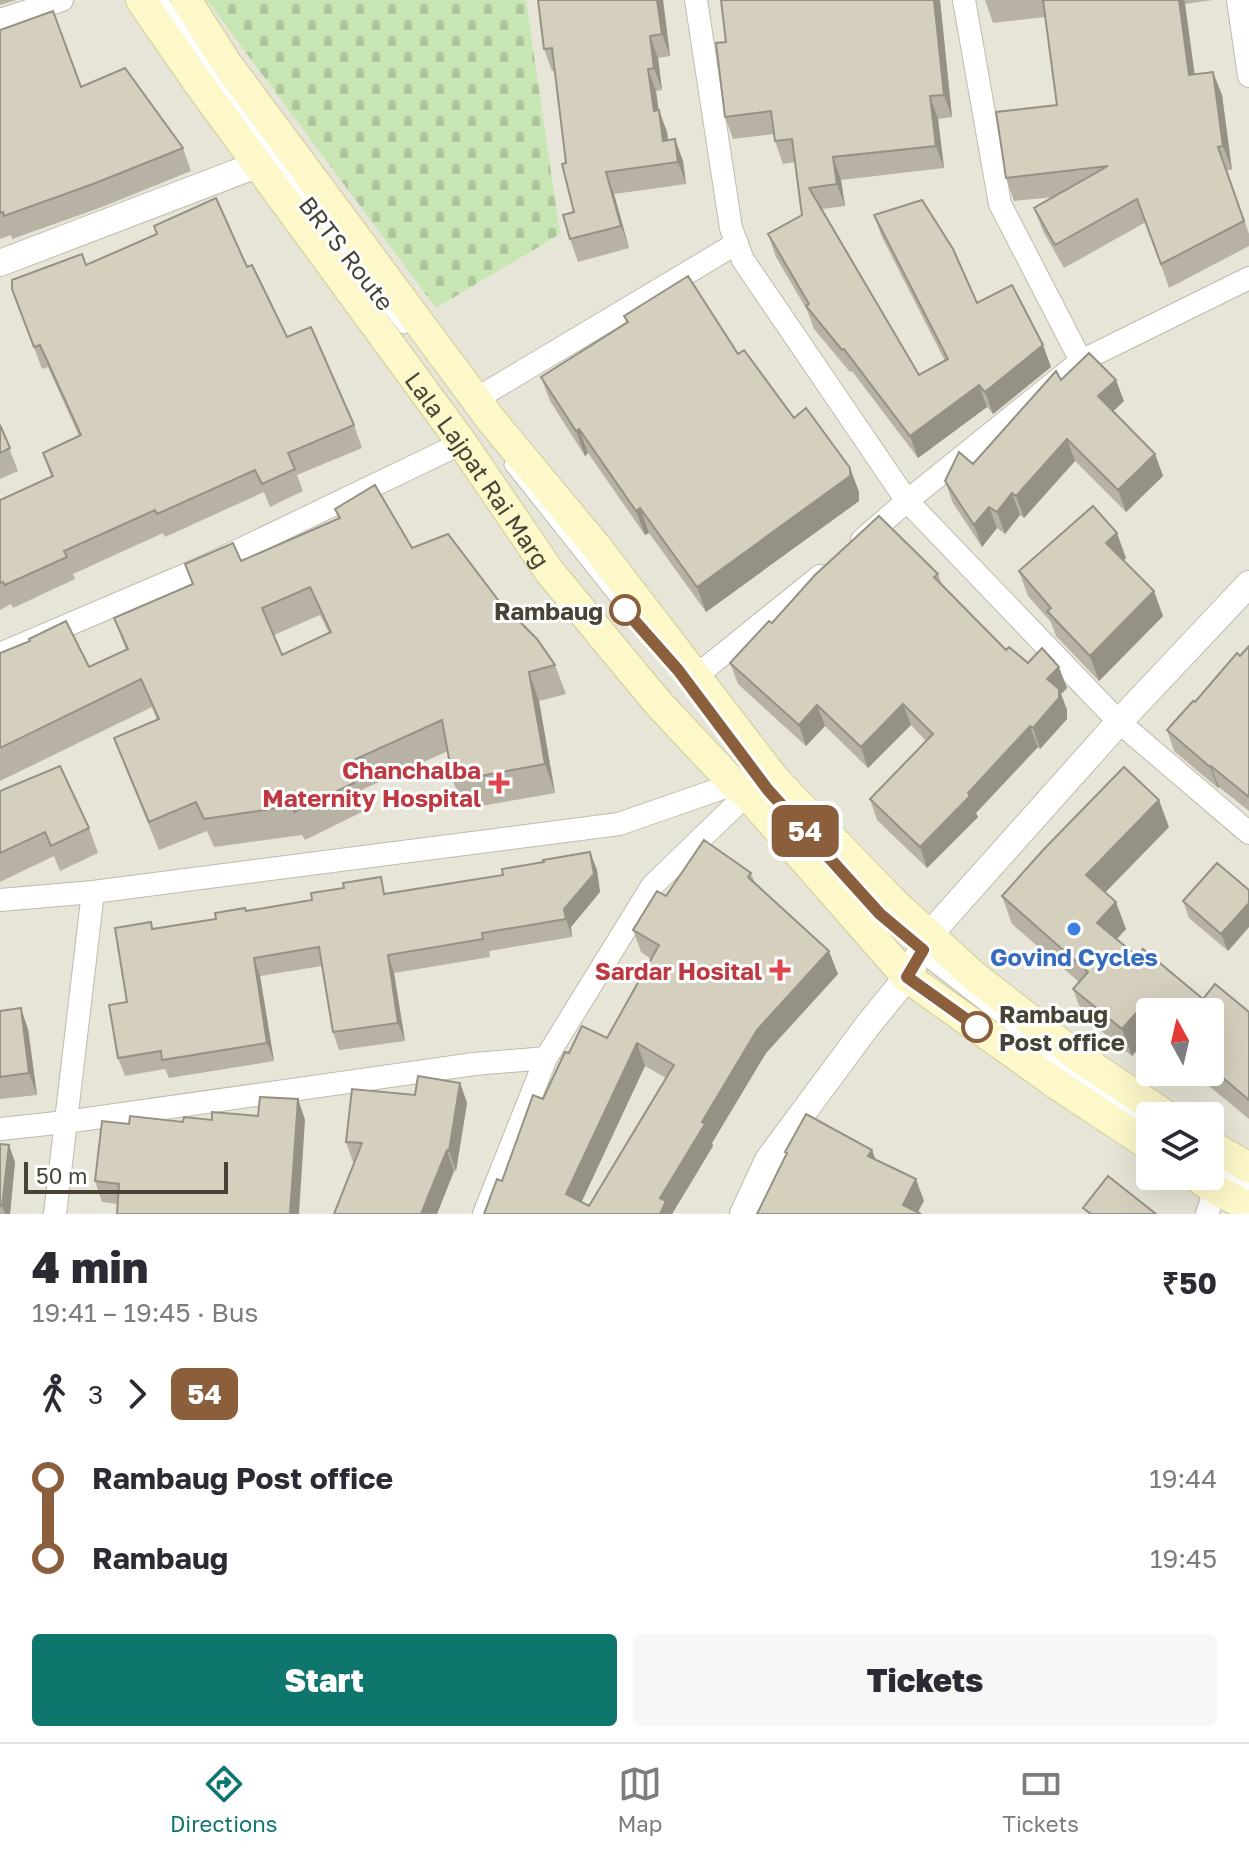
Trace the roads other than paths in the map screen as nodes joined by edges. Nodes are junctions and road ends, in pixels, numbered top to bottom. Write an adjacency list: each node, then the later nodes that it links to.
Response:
1 (62, 0): 8 (street)
2 (141, 0): 10 (main road, Lala Lajpat Rai Marg)
3 (163, 0): 14 (lane, BRTS Route)
4 (186, 0): 16 (main road, Lala Lajpat Rai Marg)
5 (696, 0): 11 (street)
6 (964, 0): 15 (street)
7 (1238, 0): 9 (street)
8 (0, 20)
9 (1249, 76)
10 (259, 164): 12 (street); 17 (main road, Lala Lajpat Rai Marg)
11 (737, 243): 16 (street); 19 (street)
12 (0, 263)
13 (1249, 278): 15 (street)
14 (416, 343)
15 (1081, 361): 19 (street)
16 (476, 399): 24 (main road, Lala Lajpat Rai Marg)
17 (462, 443): 23 (street); 26 (main road, Lala Lajpat Rai Marg)
18 (500, 452): 21 (lane)
19 (907, 501): 24 (street); 25 (street)
20 (1249, 584): 25 (street)
21 (651, 640)
22 (660, 650): 24 (lane)
23 (0, 654)
24 (687, 673): 26 (lane); 31 (main road, Lala Lajpat Rai Marg)
25 (1119, 722): 27 (street); 31 (street)
26 (749, 789): 29 (street); 32 (main road, Lala Lajpat Rai Marg); 33 (street)
27 (1249, 833)
28 (808, 835): 31 (lane)
29 (93, 892): 30 (street); 36 (street)
30 (0, 900)
31 (926, 942): 32 (street); 34 (main road, Lala Lajpat Rai Marg); 35 (lane)
32 (907, 977): 38 (main road, Lala Lajpat Rai Marg); 47 (street)
33 (546, 1058): 36 (street); 46 (street)
34 (1146, 1102)
35 (1136, 1116)
36 (66, 1122): 37 (street); 45 (street)
37 (0, 1129)
38 (1136, 1137)
39 (1224, 1153): 40 (main road)
40 (1249, 1168)
41 (1224, 1186): 42 (lane)
42 (1249, 1186)
43 (1215, 1190): 44 (main road)
44 (1249, 1207)
45 (55, 1214)
46 (484, 1214)
47 (743, 1214)

